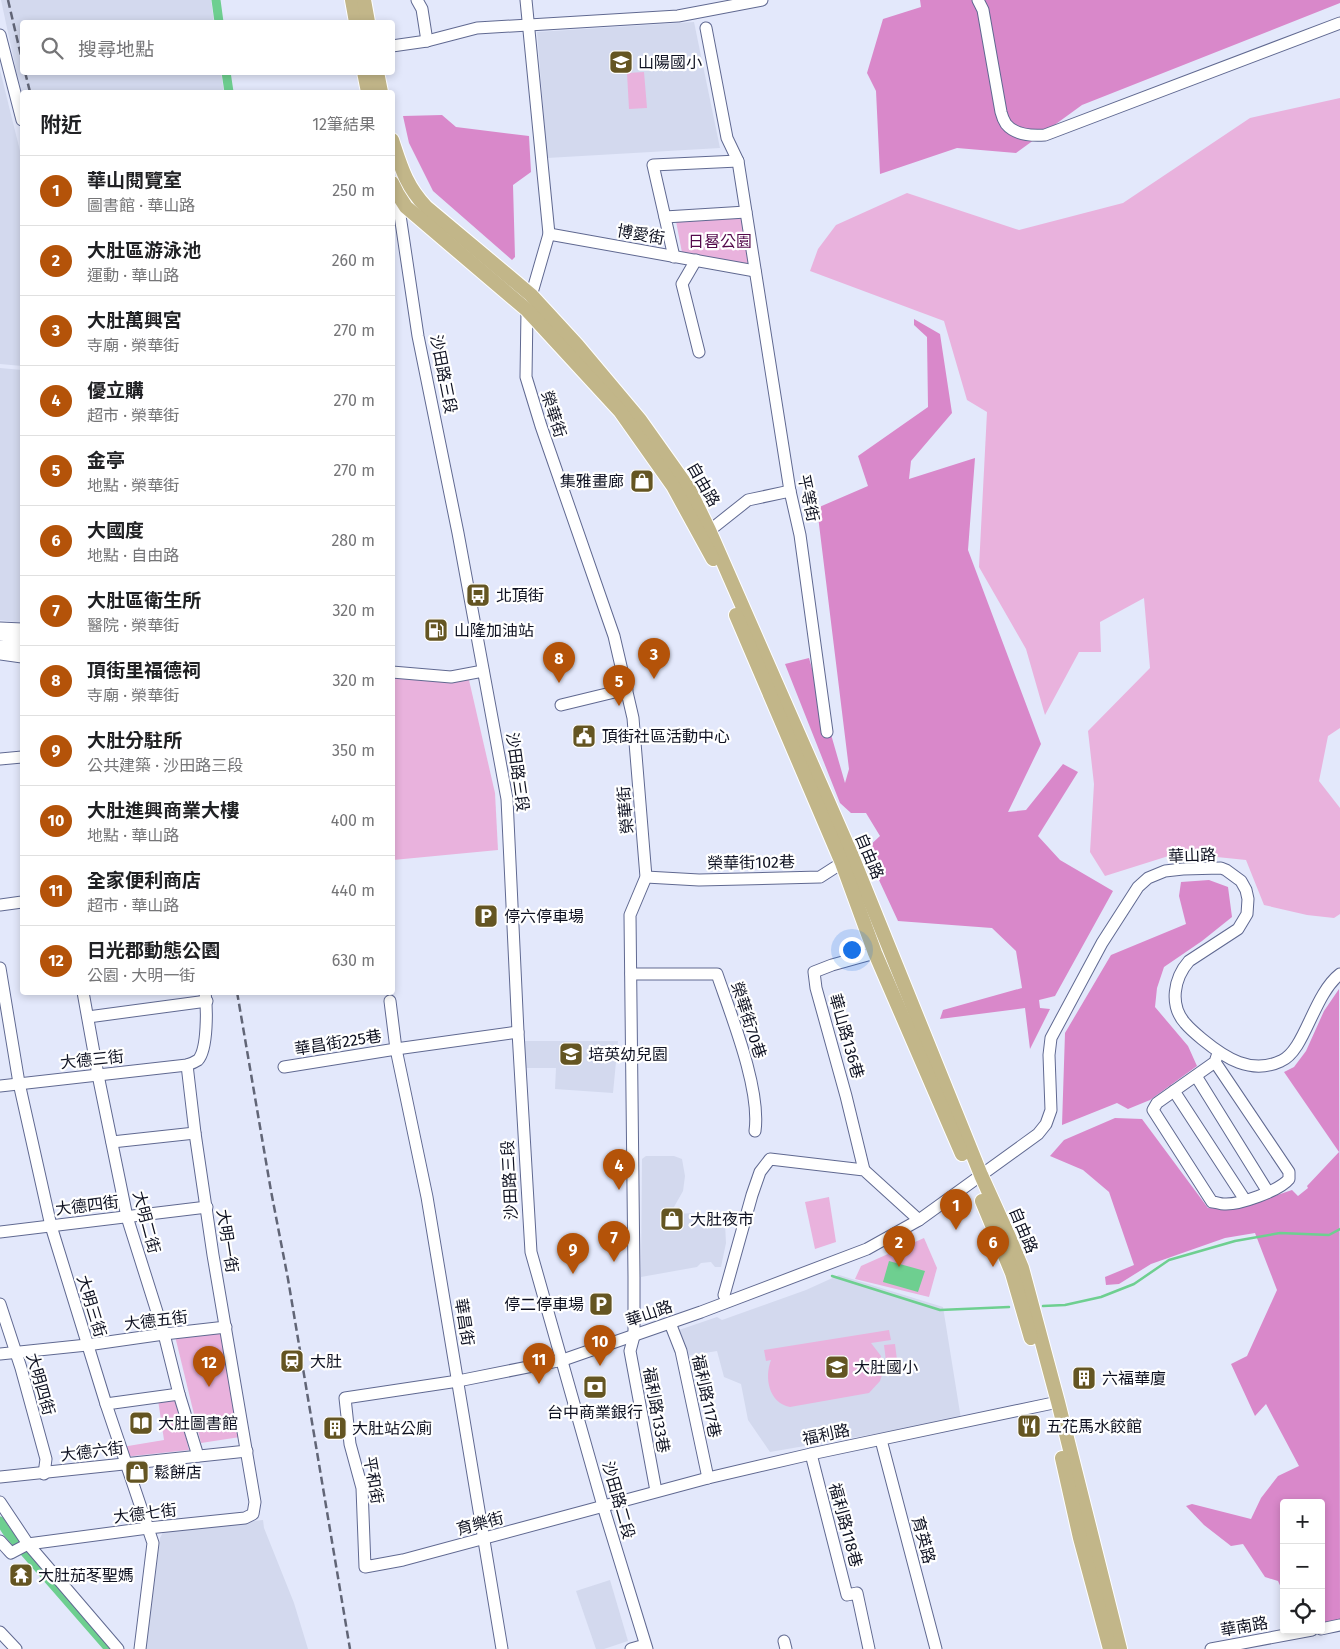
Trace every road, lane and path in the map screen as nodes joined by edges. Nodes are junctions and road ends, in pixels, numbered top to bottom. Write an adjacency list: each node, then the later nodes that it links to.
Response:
1 (352, 0): 7 (main road)
2 (364, 0): 8 (main road)
3 (417, 0): 13 (street)
4 (526, 0): 10 (street)
5 (759, 0): 10 (street)
6 (978, 0): 9 (street)
7 (356, 20)
8 (368, 20)
9 (1340, 23)
10 (530, 25): 13 (street); 25 (street)
11 (706, 28): 20 (street, 平等街)
12 (0, 35): 19 (street)
13 (427, 41): 14 (street)
14 (395, 46)
15 (365, 75): 17 (main road)
16 (378, 75): 18 (main road)
17 (368, 90)
18 (381, 90)
19 (20, 112)
20 (738, 161): 23 (street, 平等街); 24 (street)
21 (395, 162): 22 (main road, 沙田路三段)
22 (398, 185): 29 (main road, 自由路); 30 (main road, 自由路); 44 (street, 沙田路三段)
23 (746, 212): 24 (street); 28 (street, 平等街)
24 (665, 217): 26 (street)
25 (549, 234): 26 (street, 博愛街); 29 (street, 榮華街)
26 (674, 256): 27 (street, 博愛街)
27 (696, 260): 28 (street, 博愛街); 31 (street)
28 (755, 272): 33 (street, 平等街)
29 (531, 295): 30 (street, 榮華街); 32 (main road, 自由路)
30 (527, 310): 32 (main road, 自由路); 47 (street, 榮華街)
31 (699, 352)
32 (635, 423): 34 (main road, 自由路); 52 (main road, 自由路)
33 (790, 491): 34 (street); 49 (street, 平等街)
34 (709, 531): 52 (main road, 自由路)
35 (0, 628): 36 (street)
36 (20, 629)
37 (0, 636): 38 (street)
38 (20, 638)
39 (0, 646): 40 (street)
40 (20, 647)
41 (0, 654): 42 (street)
42 (20, 657)
43 (395, 665): 46 (street)
44 (483, 671): 46 (street); 64 (street, 沙田路三段)
45 (395, 672): 46 (street)
46 (451, 674)
47 (627, 689): 48 (street); 53 (street, 榮華街)
48 (561, 705)
49 (827, 732)
50 (20, 757): 51 (street)
51 (0, 759)
52 (847, 860): 53 (street, 榮華街102巷); 56 (main road, 自由路); 78 (main road, 自由路)
53 (646, 877): 58 (street, 榮華街)
54 (20, 902): 55 (street)
55 (0, 905)
56 (875, 953): 77 (street, 華山路136巷); 78 (main road, 自由路)
57 (0, 968): 71 (street, 大明三街)
58 (631, 974): 74 (street, 榮華街70巷); 91 (street, 榮華街)
59 (1340, 974): 66 (street, 華山路)
60 (84, 995): 63 (street, 大明二街)
61 (206, 997): 63 (street); 67 (street)
62 (390, 1001): 65 (street, 華昌街)
63 (88, 1017): 69 (street, 大明二街)
64 (518, 1032): 65 (street, 華昌街225巷); 95 (street, 沙田路三段)
65 (396, 1049): 68 (street, 華昌街225巷); 96 (street, 華昌街)
66 (1217, 1058): 70 (street); 78 (street, 華山路); 79 (street)
67 (187, 1065): 69 (street, 大德三街); 75 (street, 大明一街)
68 (284, 1066)
69 (98, 1075): 71 (street, 大德三街); 76 (street, 大明二街)
70 (1196, 1076): 73 (street); 79 (street)
71 (19, 1083): 72 (street, 大德三街); 84 (street, 大明三街)
72 (0, 1086)
73 (1174, 1091): 80 (street); 80 (street)
74 (755, 1131)
75 (195, 1133): 76 (street); 81 (street, 大明一街)
76 (112, 1142): 82 (street, 大明二街)
77 (864, 1170): 83 (street); 86 (street)
78 (977, 1178): 83 (street, 華山路); 99 (main road, 自由路)
79 (1268, 1192): 80 (street)
80 (1245, 1200)
81 (207, 1207): 82 (street, 大德四街); 89 (street, 大明一街)
82 (127, 1217): 84 (street, 大德四街); 90 (street, 大明二街)
83 (920, 1220): 88 (street, 華山路)
84 (50, 1226): 85 (street, 大德四街); 92 (street, 大明三街)
85 (0, 1232)
86 (724, 1295)
87 (0, 1304): 93 (street, 大明四街)
88 (670, 1323): 91 (street, 華山路); 108 (street, 福利路117巷)
89 (226, 1327): 90 (street, 大德五街); 102 (street, 大明一街)
90 (164, 1334): 92 (street, 大德五街); 97 (street, 大明二街)
91 (634, 1336): 95 (street, 華山路); 109 (street, 福利路133巷)
92 (87, 1345): 93 (street, 大德五街); 100 (street, 大明三街)
93 (15, 1352): 94 (street, 大德五街); 106 (street, 大明四街)
94 (0, 1354)
95 (563, 1360): 96 (street, 華山路); 112 (street, 沙田路二段)
96 (458, 1381): 98 (street, 華山路); 114 (street, 華昌街)
97 (179, 1394): 100 (street); 104 (street, 大明二街)
98 (345, 1398): 117 (street, 平和街)
99 (1054, 1403): 101 (street, 福利路); 130 (main road, 自由路); 131 (main road, 自由路)
100 (106, 1404): 105 (street, 大明三街)
101 (881, 1440): 103 (street, 福利路); 129 (street, 育英路)
102 (247, 1451): 104 (street, 大德六街); 111 (street, 大明一街)
103 (811, 1454): 108 (street, 福利路); 128 (street, 福利路118巷)
104 (198, 1456): 105 (street, 大德六街)
105 (125, 1464): 106 (street, 大德六街); 113 (street, 大明三街)
106 (44, 1474): 107 (street, 大德六街)
107 (0, 1478)
108 (708, 1478): 109 (street, 福利路)
109 (656, 1491): 112 (street, 福利路)
110 (0, 1502): 116 (street)
111 (255, 1502): 113 (street, 大德七街)
112 (603, 1506): 114 (street, 育樂街); 122 (street, 沙田路二段)
113 (148, 1528): 116 (street, 大德七街); 125 (street, 大明三街)
114 (485, 1539): 117 (street, 育樂街); 126 (street, 華昌街)
115 (0, 1541): 116 (street)
116 (28, 1544): 124 (street)
117 (365, 1567)
118 (1340, 1625): 119 (street)
119 (1325, 1627)
120 (0, 1632): 123 (street)
121 (1291, 1634): 132 (street, 華南路)
122 (646, 1647): 127 (street)
123 (16, 1649)
124 (118, 1649)
125 (140, 1649)
126 (502, 1649)
127 (631, 1649)
128 (869, 1649)
129 (936, 1649)
130 (1110, 1649)
131 (1120, 1649)
132 (1210, 1649)

